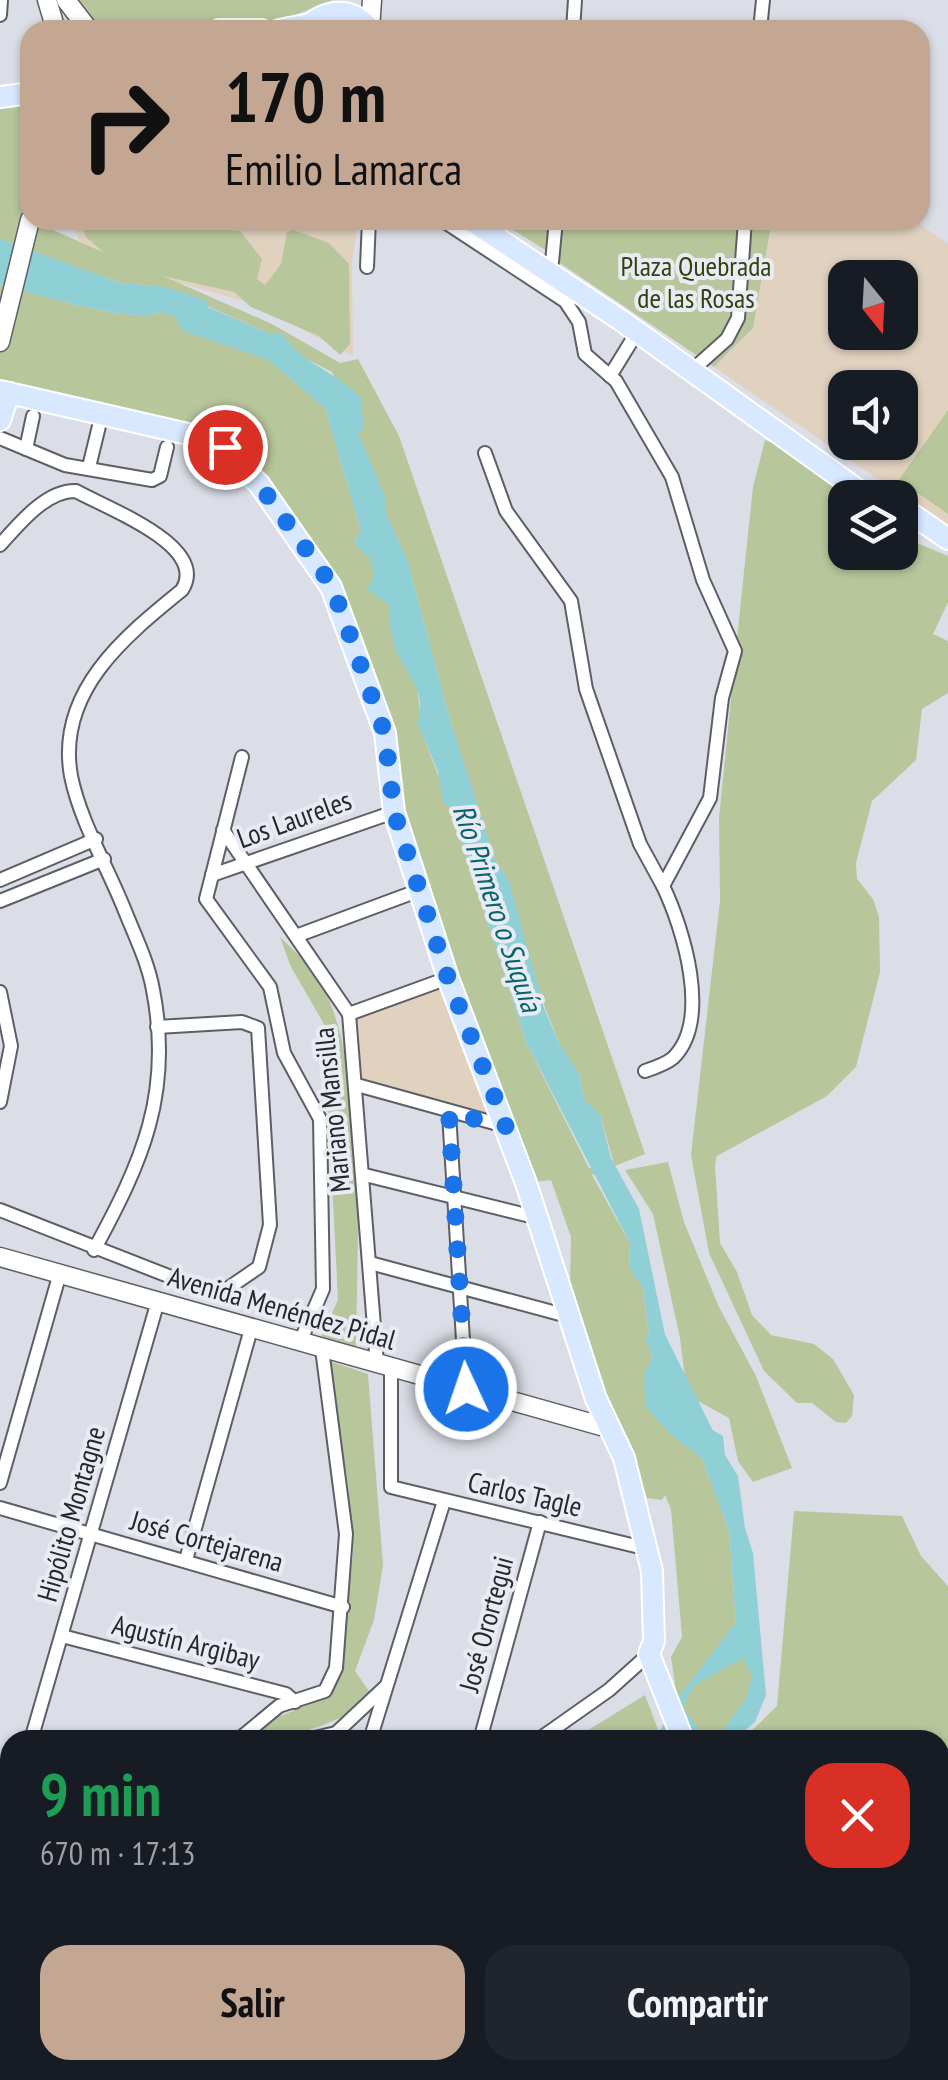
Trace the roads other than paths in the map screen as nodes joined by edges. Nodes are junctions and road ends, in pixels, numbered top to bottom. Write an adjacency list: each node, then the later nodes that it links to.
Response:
1 (1, 0): 4 (street)
2 (66, 0): 5 (main road)
3 (347, 6): 6 (main road)
4 (0, 15)
5 (81, 20)
6 (318, 20)
7 (28, 230): 17 (main road)
8 (369, 230): 15 (street)
9 (457, 230): 19 (street)
10 (485, 230): 16 (main road)
11 (504, 230): 14 (main road)
12 (555, 230): 14 (street)
13 (744, 230): 18 (street)
14 (552, 262): 18 (main road)
15 (367, 267)
16 (640, 335): 19 (street); 29 (main road)
17 (0, 342)
18 (700, 364): 30 (main road)
19 (613, 379): 44 (street)
20 (4, 392): 22 (main road); 37 (main road)
21 (33, 416): 26 (street)
22 (0, 420)
23 (99, 426): 28 (street)
24 (0, 438): 26 (street)
25 (168, 447): 28 (street)
26 (26, 449): 28 (street)
27 (485, 453): 44 (street)
28 (89, 467)
29 (844, 480)
30 (863, 480)
31 (918, 518): 33 (main road)
32 (918, 532): 35 (main road)
33 (948, 539)
34 (0, 544): 39 (street)
35 (948, 552)
36 (242, 757): 38 (street)
37 (394, 812): 41 (street, Los Laureles); 45 (main road)
38 (223, 830): 41 (street, Mariano Mansilla); 42 (street)
39 (96, 839): 40 (street); 43 (street)
40 (104, 859): 46 (street); 51 (street)
41 (248, 863): 42 (street, Los Laureles); 47 (street, Mariano Mansilla)
42 (212, 875): 69 (street)
43 (0, 880)
44 (664, 886): 52 (street)
45 (420, 890): 47 (street); 48 (main road)
46 (0, 901)
47 (296, 936): 50 (street, Mariano Mansilla)
48 (448, 978): 50 (street); 56 (main road)
49 (0, 992): 54 (street)
50 (349, 1014): 53 (street, Mariano Mansilla)
51 (158, 1027): 61 (street); 61 (street)
52 (645, 1072)
53 (357, 1085): 55 (street); 57 (street, Mariano Mansilla)
54 (0, 1102)
55 (449, 1113): 56 (street); 58 (street)
56 (506, 1126): 60 (main road)
57 (364, 1175): 58 (street); 63 (street, Mariano Mansilla)
58 (453, 1198): 60 (street); 65 (street)
59 (0, 1210): 61 (street)
60 (538, 1218): 67 (main road)
61 (94, 1250)
62 (0, 1257): 64 (main road, Avenida Menéndez Pidal)
63 (370, 1263): 65 (street); 71 (street, Mariano Mansilla)
64 (60, 1273): 66 (main road, Avenida Menéndez Pidal); 74 (street)
65 (460, 1289): 67 (street); 72 (street)
66 (158, 1301): 68 (main road, Avenida Menéndez Pidal); 79 (street, Hipólito Montagne)
67 (570, 1318): 73 (main road)
68 (252, 1328): 69 (main road, Avenida Menéndez Pidal); 81 (street)
69 (300, 1342): 70 (main road, Avenida Menéndez Pidal)
70 (322, 1349): 71 (main road, Avenida Menéndez Pidal); 82 (street)
71 (384, 1366): 72 (main road, Avenida Menéndez Pidal); 75 (street, Mariano Mansilla)
72 (466, 1389): 73 (main road, Avenida Menéndez Pidal)
73 (608, 1428): 80 (main road)
74 (0, 1483)
75 (391, 1487): 76 (street, Carlos Tagle)
76 (444, 1501): 78 (street, Carlos Tagle); 85 (street)
77 (0, 1508): 79 (street, José Cortejarena)
78 (540, 1522): 80 (street, Carlos Tagle); 91 (street, José Orortegui)
79 (91, 1534): 81 (street, José Cortejarena); 83 (street, Hipólito Montagne)
80 (648, 1550): 84 (main road)
81 (186, 1560): 82 (street, José Cortejarena)
82 (342, 1606): 86 (street)
83 (62, 1636): 86 (street, Agustín Argibay); 87 (street, Hipólito Montagne)
84 (649, 1654): 92 (street); 93 (main road)
85 (386, 1685): 89 (street); 90 (street)
86 (295, 1702): 88 (street)
87 (35, 1730)
88 (249, 1730)
89 (339, 1730)
90 (373, 1730)
91 (483, 1730)
92 (552, 1730)
93 (679, 1730)

